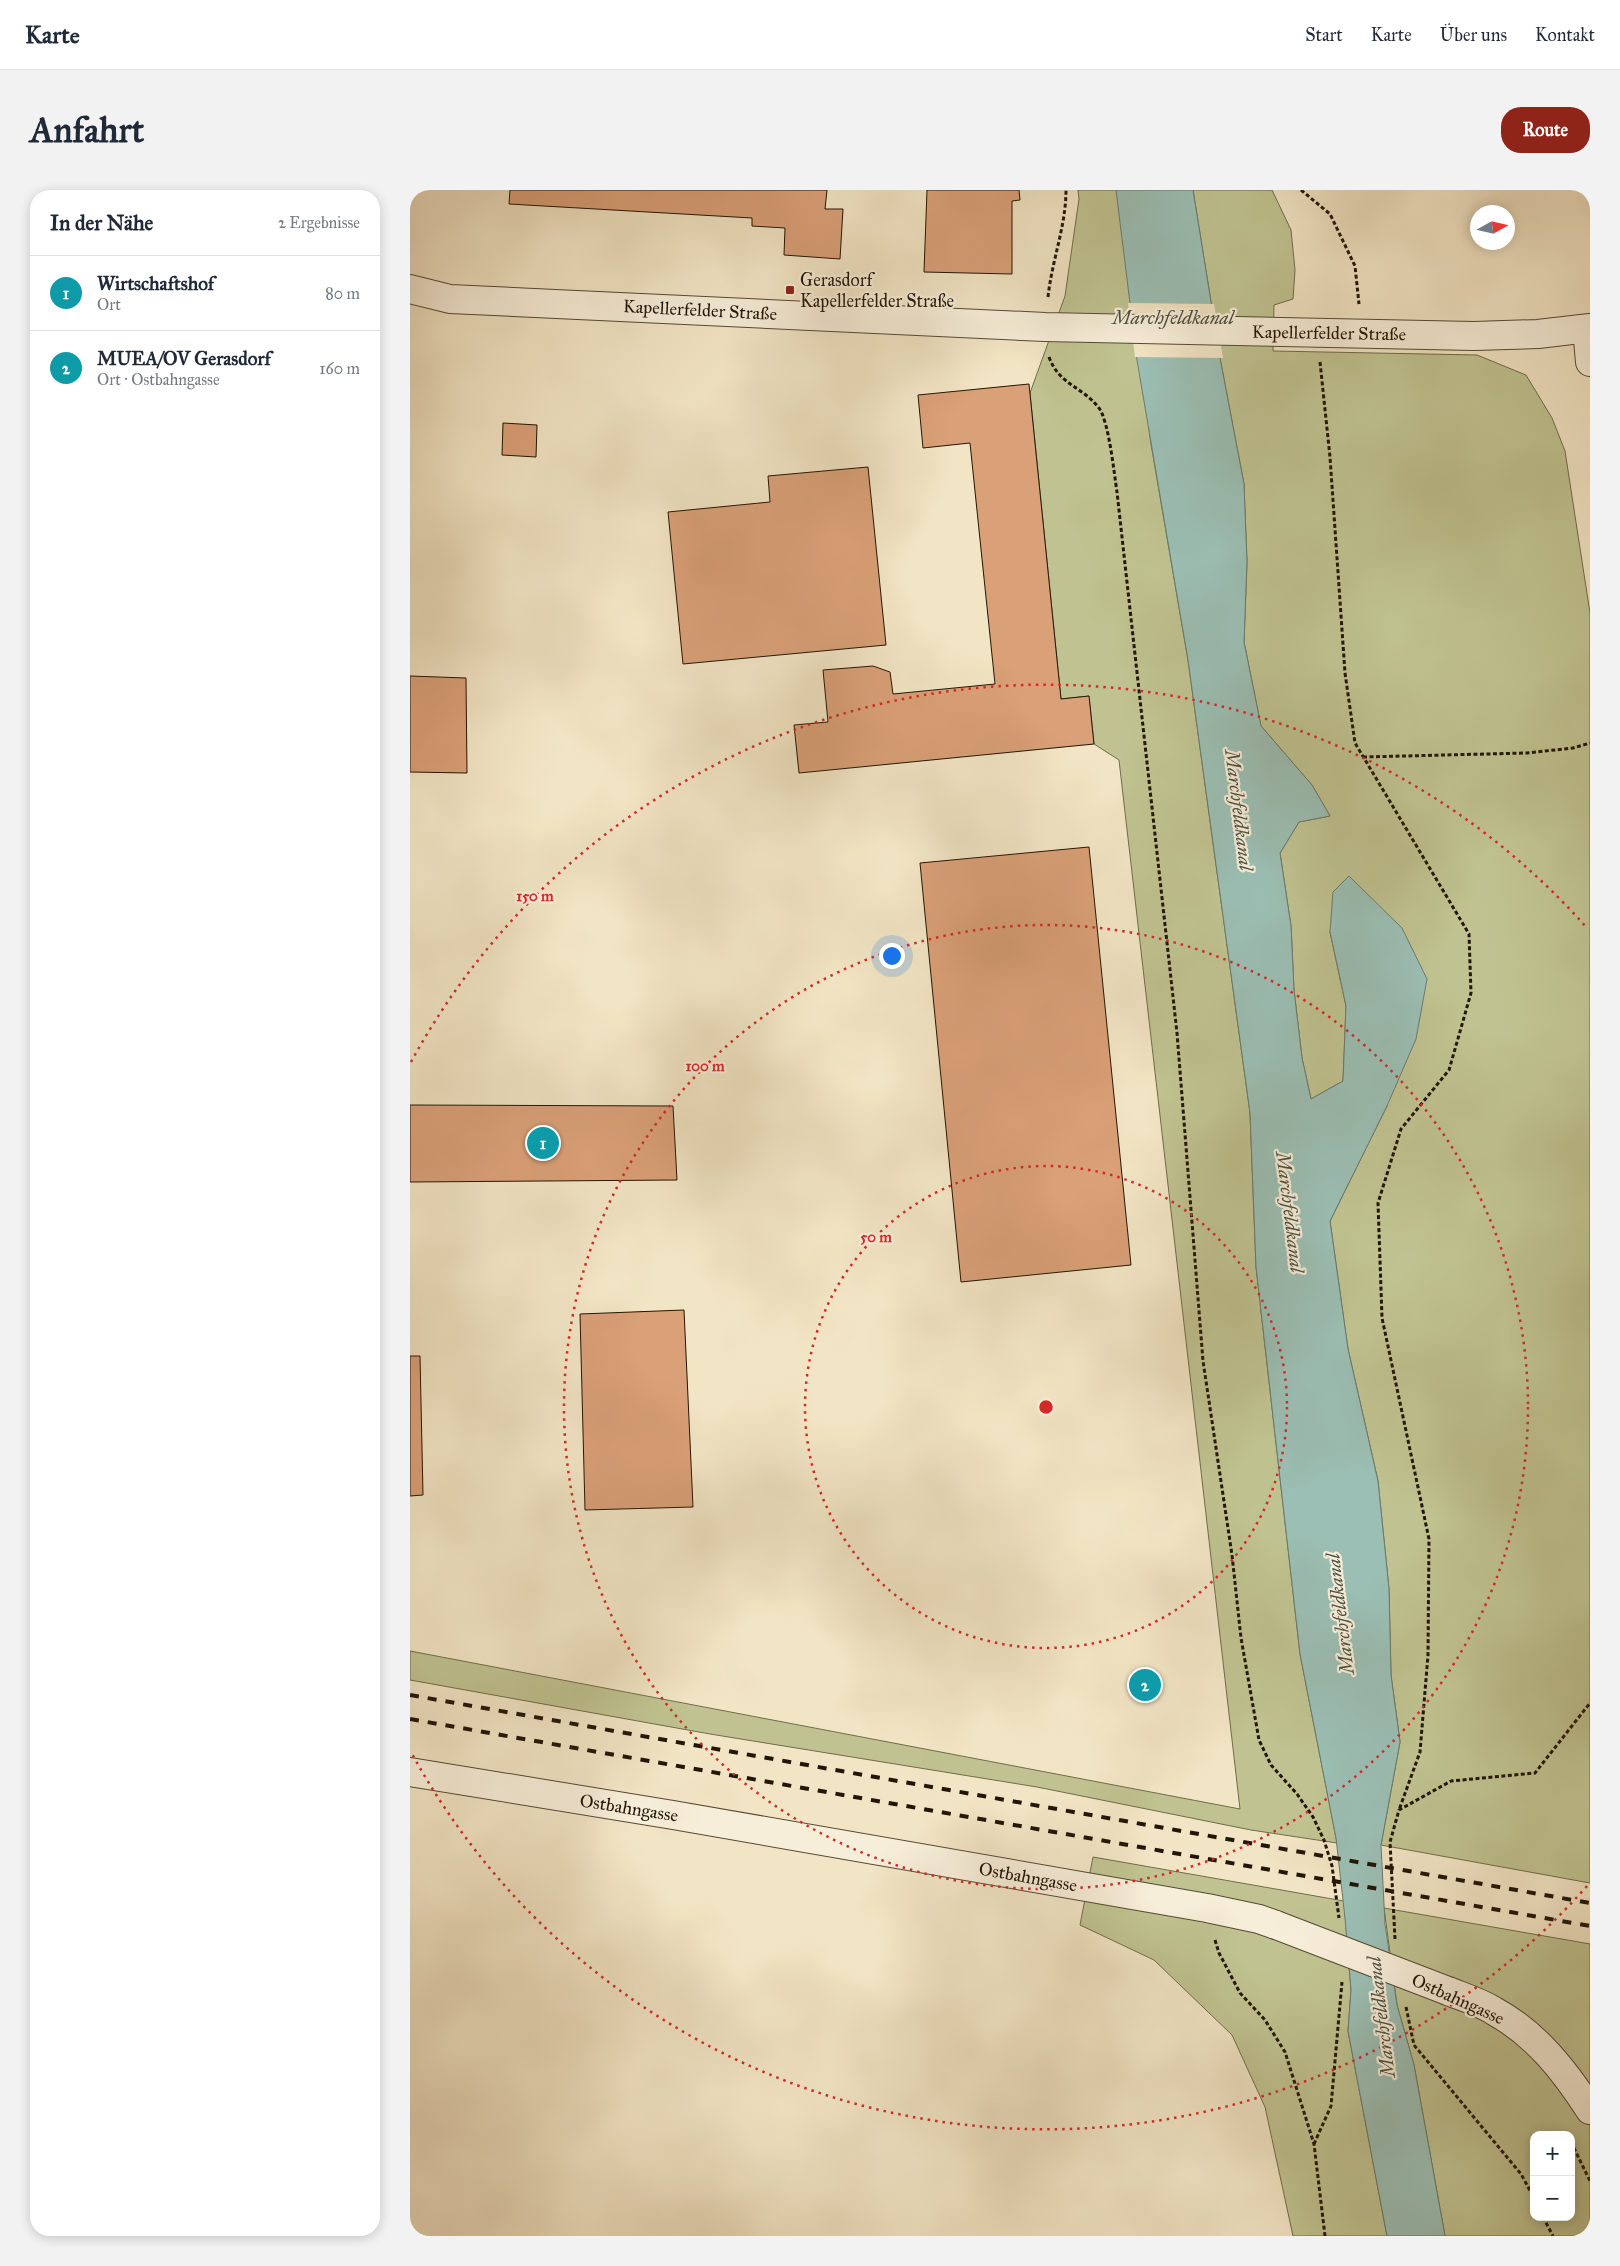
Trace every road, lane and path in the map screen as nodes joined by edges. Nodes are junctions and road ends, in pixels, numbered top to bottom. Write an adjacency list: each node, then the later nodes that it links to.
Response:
1 (1066, 190): 4 (path)
2 (1301, 190): 7 (path)
3 (410, 289): 4 (street, Kapellerfelder Straße)
4 (1045, 327): 6 (street, Kapellerfelder Straße); 13 (path)
5 (1589, 328): 7 (street, Kapellerfelder Straße); 8 (street)
6 (1317, 334): 7 (street, Kapellerfelder Straße); 10 (path)
7 (1362, 335)
8 (1590, 362)
9 (1590, 743): 10 (path)
10 (1363, 757): 14 (path)
11 (1590, 1703): 14 (path)
12 (410, 1772): 15 (street, Ostbahngasse)
13 (1297, 1794)
14 (1399, 1810): 16 (path)
15 (1207, 1908): 18 (street, Ostbahngasse, bridge); 23 (path)
16 (1396, 1944)
17 (1405, 2000): 21 (path)
18 (1590, 2110)
19 (1575, 2150): 20 (path)
20 (1590, 2180)
21 (1530, 2191)
22 (1545, 2221): 24 (path)
23 (1325, 2236)
24 (1553, 2236)

